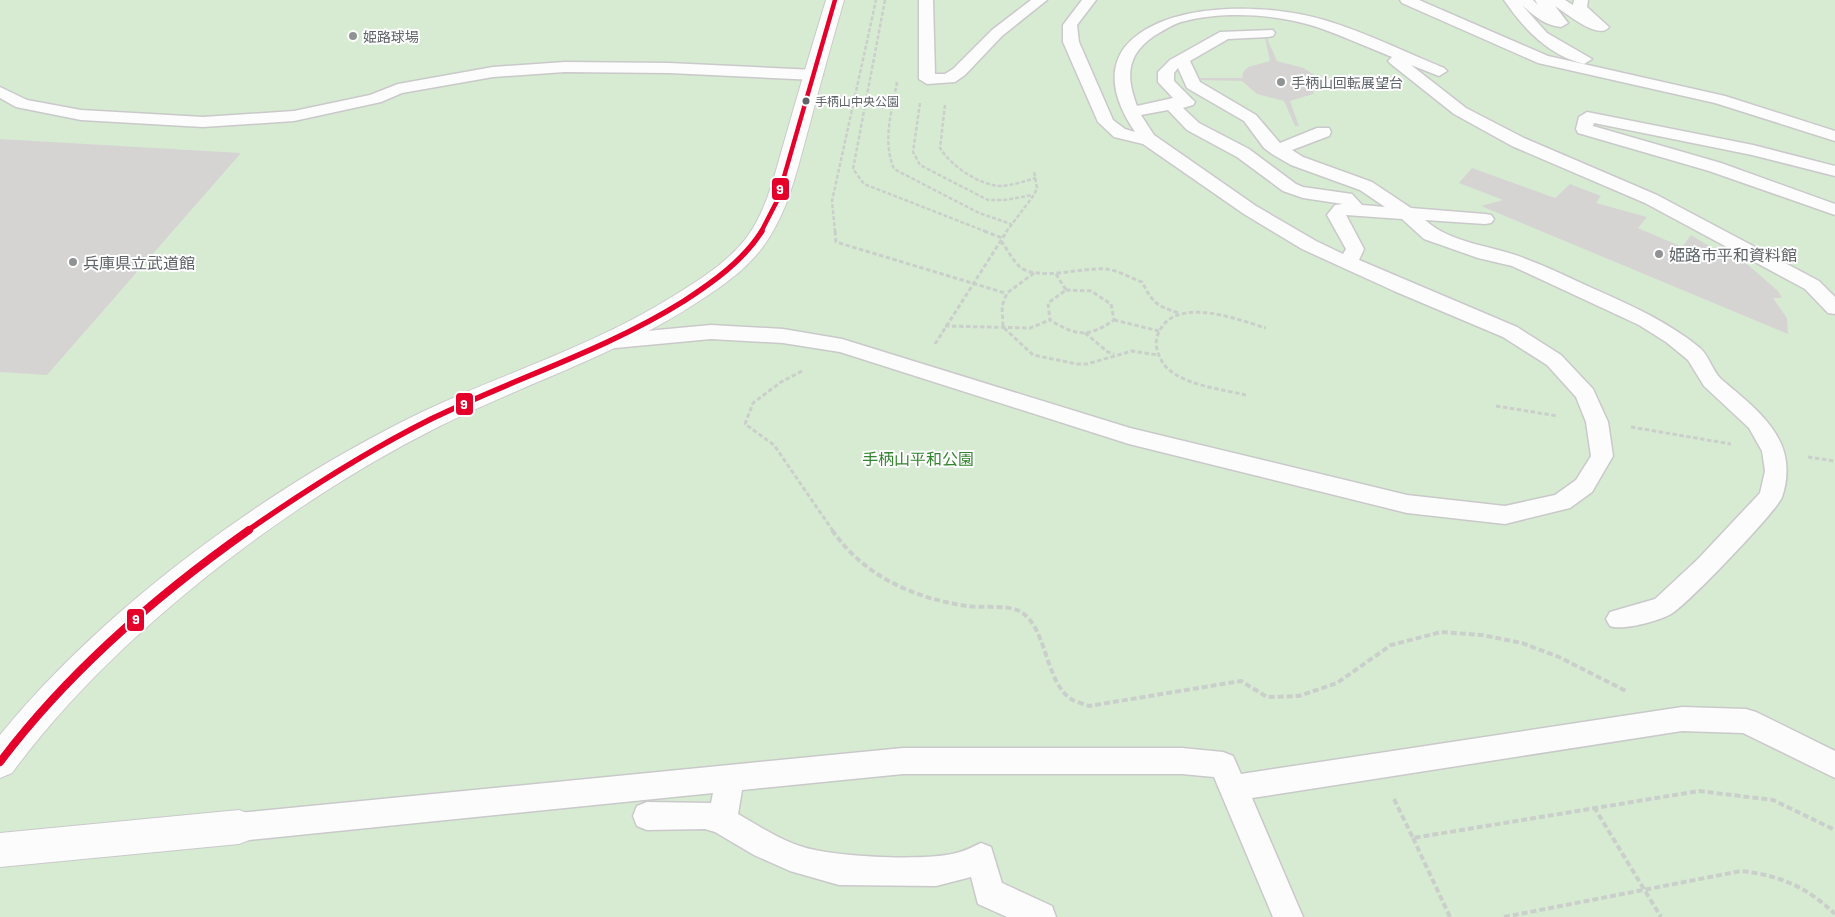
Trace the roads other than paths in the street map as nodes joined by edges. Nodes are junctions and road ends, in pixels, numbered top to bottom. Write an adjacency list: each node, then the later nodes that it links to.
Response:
1 (835, 0): 17 (street)
2 (926, 0): 3 (lane)
3 (1040, 0)
4 (1089, 0): 25 (lane)
5 (1406, 0): 13 (lane)
6 (1511, 0): 11 (lane)
7 (1525, 0): 8 (lane)
8 (1542, 0)
9 (1555, 0): 10 (lane)
10 (1581, 0)
11 (1529, 26): 13 (lane); 19 (lane)
12 (1268, 32): 15 (lane)
13 (1490, 36): 19 (lane)
14 (1378, 46): 16 (lane); 22 (lane); 33 (lane)
15 (1182, 59): 20 (lane); 21 (lane)
16 (1439, 70)
17 (815, 75): 18 (lane); 36 (street)
18 (0, 92)
19 (1719, 99): 24 (lane)
20 (1179, 102): 21 (lane); 22 (lane); 28 (lane)
21 (1225, 104): 26 (lane)
22 (1132, 112): 25 (lane)
23 (1323, 132): 26 (lane)
24 (1835, 136)
25 (1148, 139): 32 (lane)
26 (1278, 150): 30 (lane)
27 (1835, 171): 29 (lane)
28 (1355, 209): 30 (lane); 32 (lane)
29 (1835, 210)
30 (1406, 213): 31 (lane); 37 (lane)
31 (1485, 219)
32 (1348, 263): 36 (lane)
33 (1812, 285): 34 (lane); 35 (lane)
34 (1835, 294)
35 (1835, 308)
36 (615, 341): 38 (street)
37 (1619, 619)
38 (4, 749)
39 (1835, 765): 41 (lane)
40 (730, 778): 41 (lane); 43 (lane); 44 (lane)
41 (1232, 788): 47 (lane)
42 (647, 816): 43 (lane)
43 (722, 820): 46 (lane)
44 (239, 827): 45 (street)
45 (0, 850)
46 (1041, 917)
47 (1288, 917)

